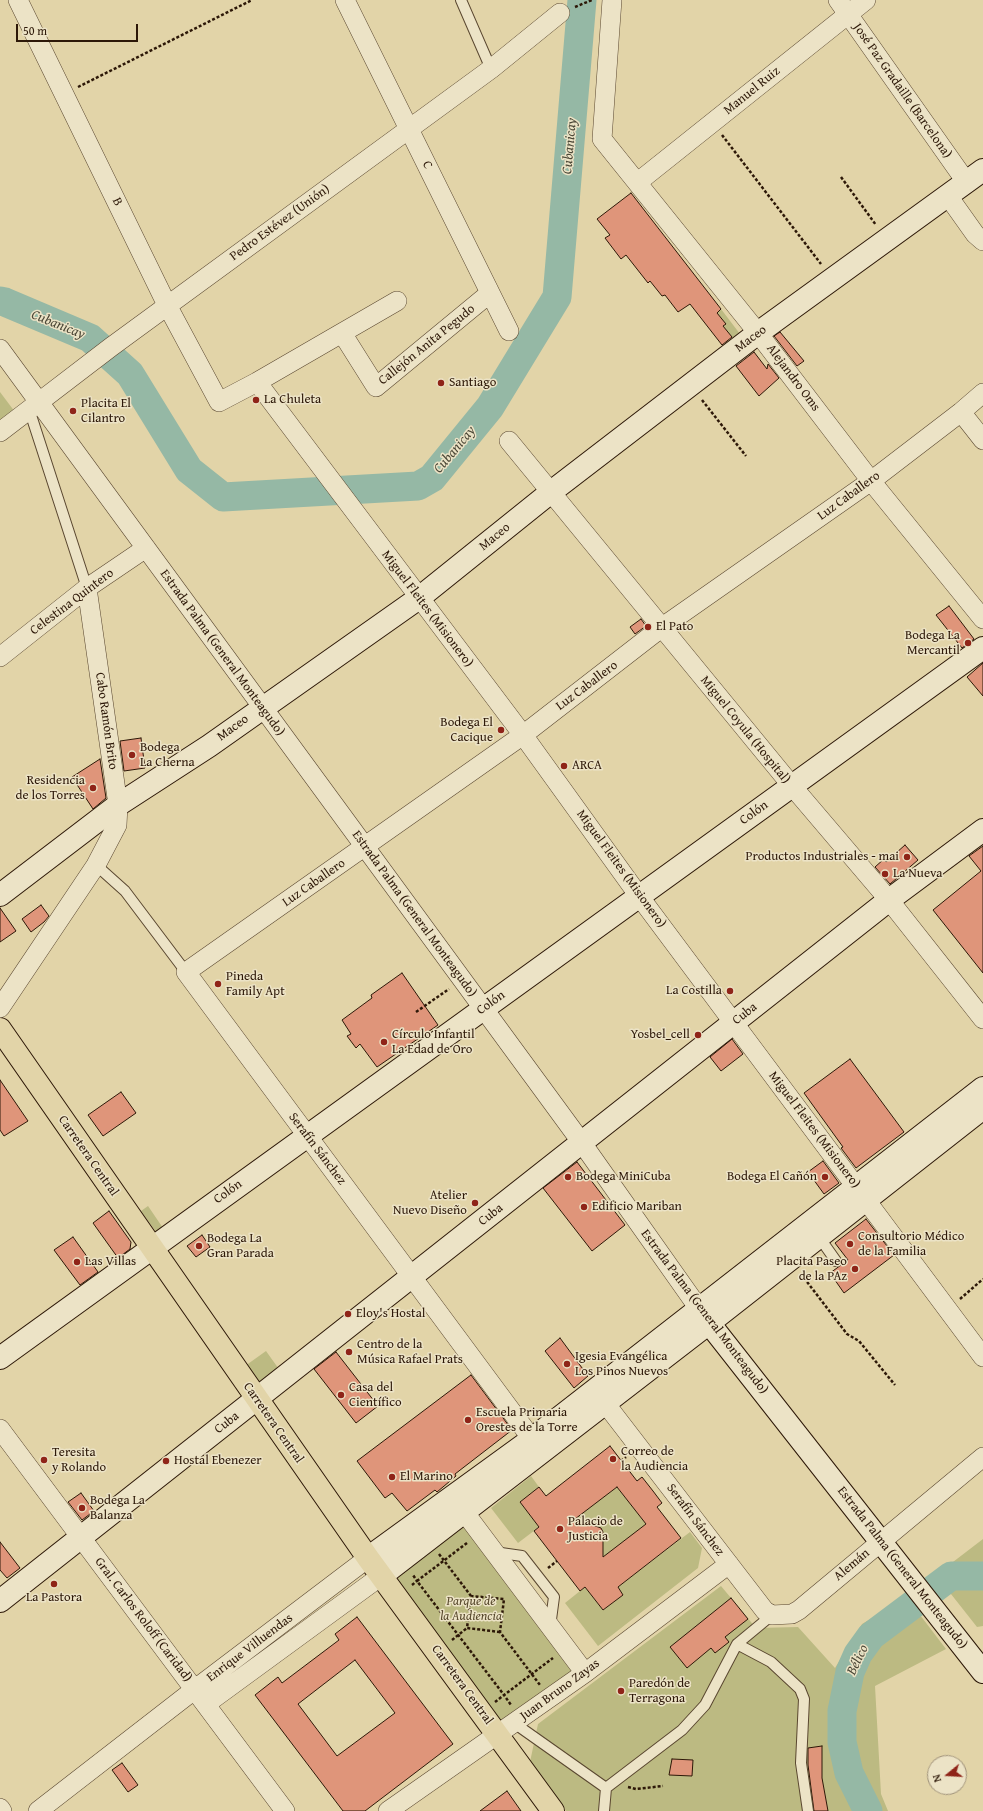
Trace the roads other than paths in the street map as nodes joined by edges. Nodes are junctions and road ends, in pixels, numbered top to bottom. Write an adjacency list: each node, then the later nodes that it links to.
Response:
1 (18, 0): 16 (street, B)
2 (346, 0): 9 (street, C)
3 (461, 0): 8 (lane)
4 (612, 0): 11 (street, Alejandro Oms)
5 (866, 0): 6 (street, Manuel Ruiz)
6 (843, 7): 10 (street, José Paz Gradaille (Barcelona)); 11 (street, Manuel Ruiz)
7 (560, 13): 8 (street, Pedro Estévez (Unión))
8 (491, 69): 9 (street, Pedro Estévez (Unión))
9 (409, 128): 14 (street, C); 16 (street, Pedro Estévez (Unión))
10 (975, 176): 12 (main road, Maceo)
11 (638, 182): 19 (street, Alejandro Oms)
12 (948, 196): 13 (street); 19 (main road, Maceo)
13 (983, 241)
14 (490, 293): 17 (street, C); 18 (street, Callejón Anita Pegudo)
15 (397, 301): 18 (street)
16 (167, 305): 21 (street, B); 23 (street, Pedro Estévez (Unión))
17 (509, 331)
18 (342, 333): 21 (street)
19 (758, 333): 28 (street, Alejandro Oms); 29 (main road, Maceo)
20 (0, 349): 23 (street, Estrada Palma (General Monteagudo))
21 (257, 382): 32 (street, Miguel Fleites (Misionero))
22 (983, 393): 24 (street, Luz Caballero)
23 (34, 405): 25 (street, Pedro Estévez (Unión)); 30 (street, Estrada Palma (General Monteagudo)); 31 (lane, Cabo Ramón Brito)
24 (961, 412): 26 (street); 28 (street, Luz Caballero)
25 (0, 432)
26 (983, 440)
27 (509, 441): 29 (street, Miguel Coyula (Hospital))
28 (871, 480): 33 (street, Alejandro Oms); 34 (street, Luz Caballero)
29 (551, 492): 32 (main road, Maceo); 34 (street, Miguel Coyula (Hospital))
30 (146, 548): 31 (street, Celestina Quintero); 37 (street, Estrada Palma (General Monteagudo))
31 (87, 588): 36 (street, Celestina Quintero); 40 (street, Cabo Ramón Brito)
32 (419, 598): 37 (main road, Maceo); 38 (street, Miguel Fleites (Misionero))
33 (983, 619)
34 (661, 628): 38 (street, Luz Caballero); 39 (street, Miguel Coyula (Hospital))
35 (983, 648): 39 (main road, Colón)
36 (0, 657)
37 (262, 707): 40 (main road, Maceo); 42 (street, Estrada Palma (General Monteagudo))
38 (523, 734): 42 (street, Luz Caballero); 45 (street, Miguel Fleites (Misionero))
39 (792, 786): 45 (main road, Colón); 46 (street, Miguel Coyula (Hospital))
40 (118, 805): 43 (street, Cabo Ramón Brito); 44 (main road, Maceo)
41 (983, 830): 46 (main road, Cuba)
42 (365, 847): 47 (street, Luz Caballero); 49 (street, Estrada Palma (General Monteagudo))
43 (96, 865): 47 (lane, Serafín Sánchez); 48 (street, Cabo Ramón Brito)
44 (0, 895)
45 (640, 896): 49 (main road, Colón); 51 (street, Miguel Fleites (Misionero))
46 (889, 900): 50 (street, Miguel Coyula (Hospital)); 51 (main road, Cuba)
47 (186, 972): 55 (street, Serafín Sánchez)
48 (0, 1008)
49 (483, 1009): 55 (main road, Colón); 56 (street, Estrada Palma (General Monteagudo))
50 (983, 1018)
51 (734, 1023): 56 (main road, Cuba); 57 (street, Miguel Fleites (Misionero))
52 (0, 1028): 59 (main road, Carretera Central)
53 (983, 1088): 57 (main road)
54 (983, 1108): 57 (main road)
55 (307, 1136): 59 (main road, Colón); 61 (street, Serafín Sánchez)
56 (582, 1143): 61 (main road, Cuba); 62 (street, Estrada Palma (General Monteagudo))
57 (861, 1194): 58 (main road); 62 (main road); 64 (street, Miguel Fleites (Misionero))
58 (819, 1237): 60 (lane); 62 (main road)
59 (151, 1248): 63 (main road, Colón); 65 (main road, Carretera Central)
60 (836, 1260)
61 (412, 1277): 65 (main road, Cuba); 68 (street, Serafín Sánchez)
62 (704, 1316): 66 (main road); 68 (main road); 72 (main road, Estrada Palma (General Monteagudo))
63 (0, 1358)
64 (983, 1358)
65 (256, 1400): 71 (main road, Cuba); 73 (main road, Carretera Central)
66 (605, 1403): 70 (main road); 74 (street, Serafín Sánchez)
67 (0, 1429): 71 (street, Gral. Carlos Roloff (Caridad))
68 (532, 1439): 73 (main road)
69 (983, 1457): 72 (street, Alemán)
70 (465, 1513): 75 (main road); 80 (street)
71 (81, 1537): 76 (main road, Cuba); 81 (street, Gral. Carlos Roloff (Caridad))
72 (880, 1541): 77 (street, Alemán); 79 (main road, Estrada Palma (General Monteagudo))
73 (368, 1558): 75 (main road, Carretera Central); 81 (street, Enrique Villuendas)
74 (729, 1564): 77 (street, Serafín Sánchez); 80 (street, Juan Bruno Zayas)
75 (381, 1576): 82 (street, Enrique Villuendas); 83 (main road, Carretera Central)
76 (0, 1601)
77 (772, 1615): 78 (lane)
78 (737, 1644): 84 (lane); 92 (lane)
79 (977, 1665)
80 (585, 1673): 83 (street, Juan Bruno Zayas)
81 (194, 1690): 82 (street, Gral. Carlos Roloff (Caridad)); 87 (street, Enrique Villuendas)
82 (206, 1704): 88 (street, Gral. Carlos Roloff (Caridad))
83 (506, 1729): 84 (lane); 89 (street, Juan Bruno Zayas); 90 (main road, Carretera Central)
84 (610, 1785): 91 (lane)
85 (0, 1808): 86 (street)
86 (2, 1811)
87 (38, 1811)
88 (285, 1811)
89 (388, 1811)
90 (553, 1811)
91 (604, 1811)
92 (808, 1811)

